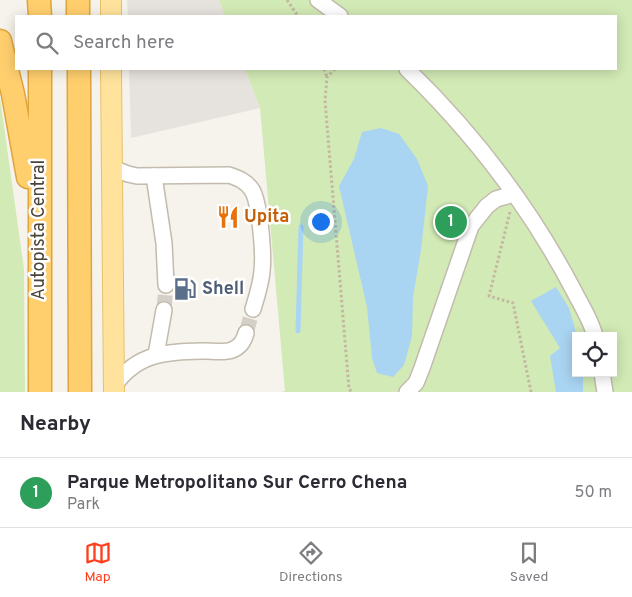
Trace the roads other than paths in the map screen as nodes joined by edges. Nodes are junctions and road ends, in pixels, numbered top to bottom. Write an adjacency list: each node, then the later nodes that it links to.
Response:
1 (40, 0): 5 (highway)
2 (78, 0): 6 (highway)
3 (111, 0): 7 (main road)
4 (318, 0): 8 (lane)
5 (40, 15)
6 (78, 15)
7 (111, 15)
8 (339, 15)
9 (0, 41): 17 (highway)
10 (40, 70): 17 (highway, Autopista Central)
11 (79, 70): 27 (highway)
12 (111, 70): 14 (main road)
13 (408, 70): 16 (lane)
14 (112, 168): 15 (lane); 25 (main road)
15 (154, 176): 18 (lane); 19 (lane)
16 (514, 194): 21 (lane); 28 (lane)
17 (39, 258): 26 (highway, Autopista Central)
18 (166, 285)
19 (253, 309)
20 (164, 310): 23 (lane)
21 (593, 332)
22 (246, 333): 23 (lane)
23 (156, 355): 25 (lane)
24 (603, 377): 29 (lane)
25 (114, 389)
26 (40, 392)
27 (80, 392)
28 (407, 392)
29 (605, 392)

